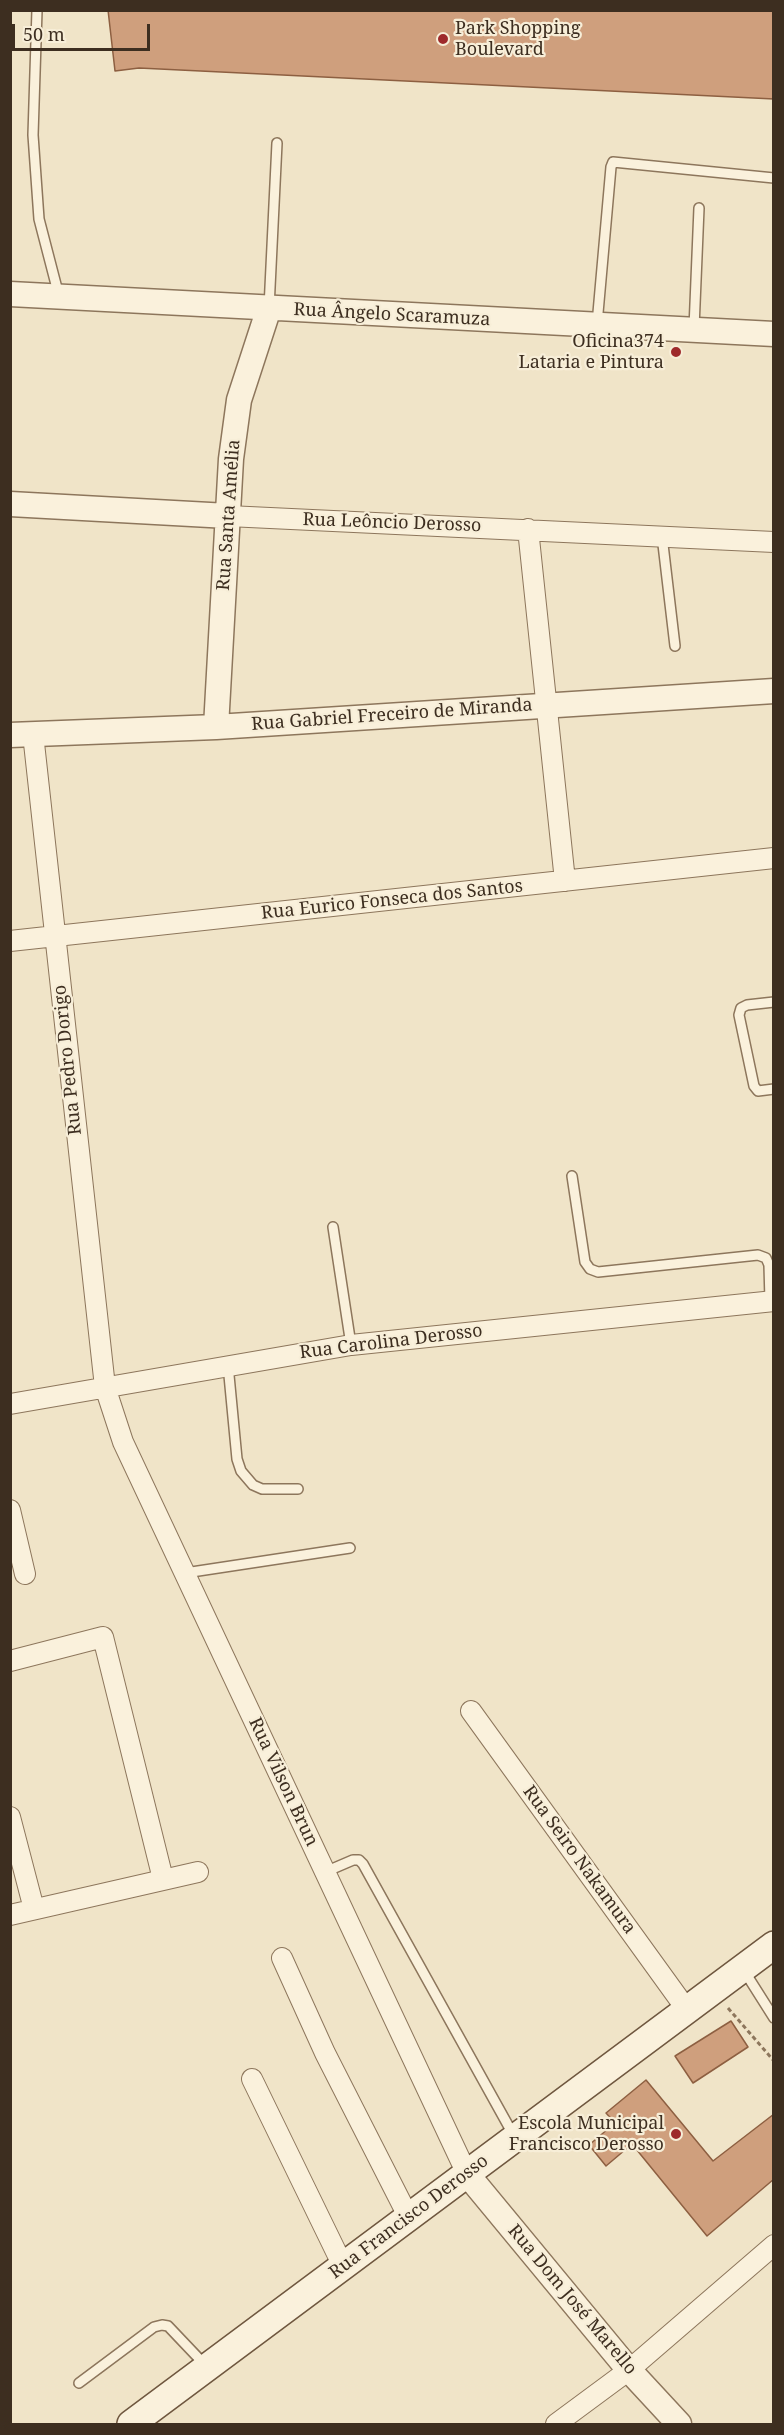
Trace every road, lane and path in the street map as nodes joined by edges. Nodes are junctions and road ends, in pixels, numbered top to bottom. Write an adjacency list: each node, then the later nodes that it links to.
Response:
1 (37, 10): 6 (lane)
2 (277, 143): 7 (lane)
3 (774, 178): 8 (lane)
4 (699, 208): 9 (lane)
5 (10, 294): 6 (street, Rua Ângelo Scaramuza)
6 (59, 297): 7 (street, Rua Ângelo Scaramuza)
7 (270, 308): 8 (street, Rua Ângelo Scaramuza); 12 (street, Rua Santa Amélia)
8 (597, 326): 9 (street, Rua Ângelo Scaramuza)
9 (694, 331): 10 (street, Rua Ângelo Scaramuza)
10 (774, 334)
11 (10, 504): 12 (street, Rua Leôncio Derosso)
12 (228, 516): 13 (street, Rua Leôncio Derosso); 19 (street, Rua Santa Amélia)
13 (528, 529): 14 (street, Rua Leôncio Derosso); 18 (street)
14 (662, 536): 15 (street, Rua Leôncio Derosso); 16 (lane)
15 (774, 542)
16 (675, 646)
17 (774, 691): 18 (street, Rua Gabriel Freceiro de Miranda)
18 (545, 705): 19 (street, Rua Gabriel Freceiro de Miranda); 22 (street)
19 (216, 727): 20 (street, Rua Gabriel Freceiro de Miranda)
20 (22, 734): 23 (street, Rua Pedro Dorigo)
21 (774, 858): 22 (street, Rua Eurico Fonseca dos Santos)
22 (565, 881): 23 (street, Rua Eurico Fonseca dos Santos)
23 (55, 936): 24 (street, Rua Eurico Fonseca dos Santos); 32 (street, Rua Pedro Dorigo)
24 (10, 941)
25 (774, 1002): 26 (lane)
26 (774, 1089)
27 (572, 1176): 29 (lane)
28 (333, 1227): 30 (lane)
29 (772, 1301): 30 (street, Rua Carolina Derosso)
30 (351, 1345): 31 (street, Rua Carolina Derosso)
31 (228, 1364): 32 (street, Rua Carolina Derosso); 34 (lane)
32 (105, 1387): 33 (street, Rua Carolina Derosso); 37 (street, Rua Vilson Brun)
33 (10, 1404)
34 (298, 1489)
35 (10, 1510): 38 (street)
36 (350, 1548): 37 (lane)
37 (185, 1573): 43 (street, Rua Vilson Brun)
38 (25, 1574)
39 (10, 1661): 44 (street)
40 (471, 1711): 51 (street, Rua Seiro Nakamura)
41 (10, 1817): 45 (street)
42 (198, 1872): 44 (street)
43 (325, 1872): 55 (lane); 56 (street, Rua Vilson Brun)
44 (163, 1879): 45 (street)
45 (34, 1910): 46 (street)
46 (10, 1915)
47 (774, 1945): 49 (main road, Rua Francisco Derosso)
48 (282, 1958): 57 (street)
49 (743, 1968): 51 (main road, Rua Francisco Derosso); 52 (lane)
50 (725, 2004): 53 (path)
51 (687, 2010): 55 (main road, Rua Francisco Derosso)
52 (774, 2018)
53 (774, 2061)
54 (252, 2079): 59 (street)
55 (515, 2138): 56 (main road, Rua Francisco Derosso)
56 (467, 2174): 57 (main road, Rua Francisco Derosso); 61 (street, Rua Dom José Marello)
57 (409, 2217): 59 (main road, Rua Francisco Derosso)
58 (774, 2244): 61 (street)
59 (343, 2266): 60 (main road, Rua Francisco Derosso)
60 (208, 2368): 62 (lane); 63 (main road, Rua Francisco Derosso)
61 (629, 2370): 64 (street); 65 (street, Rua Dom José Marello)
62 (79, 2383)
63 (131, 2424)
64 (556, 2424)
65 (679, 2424)

